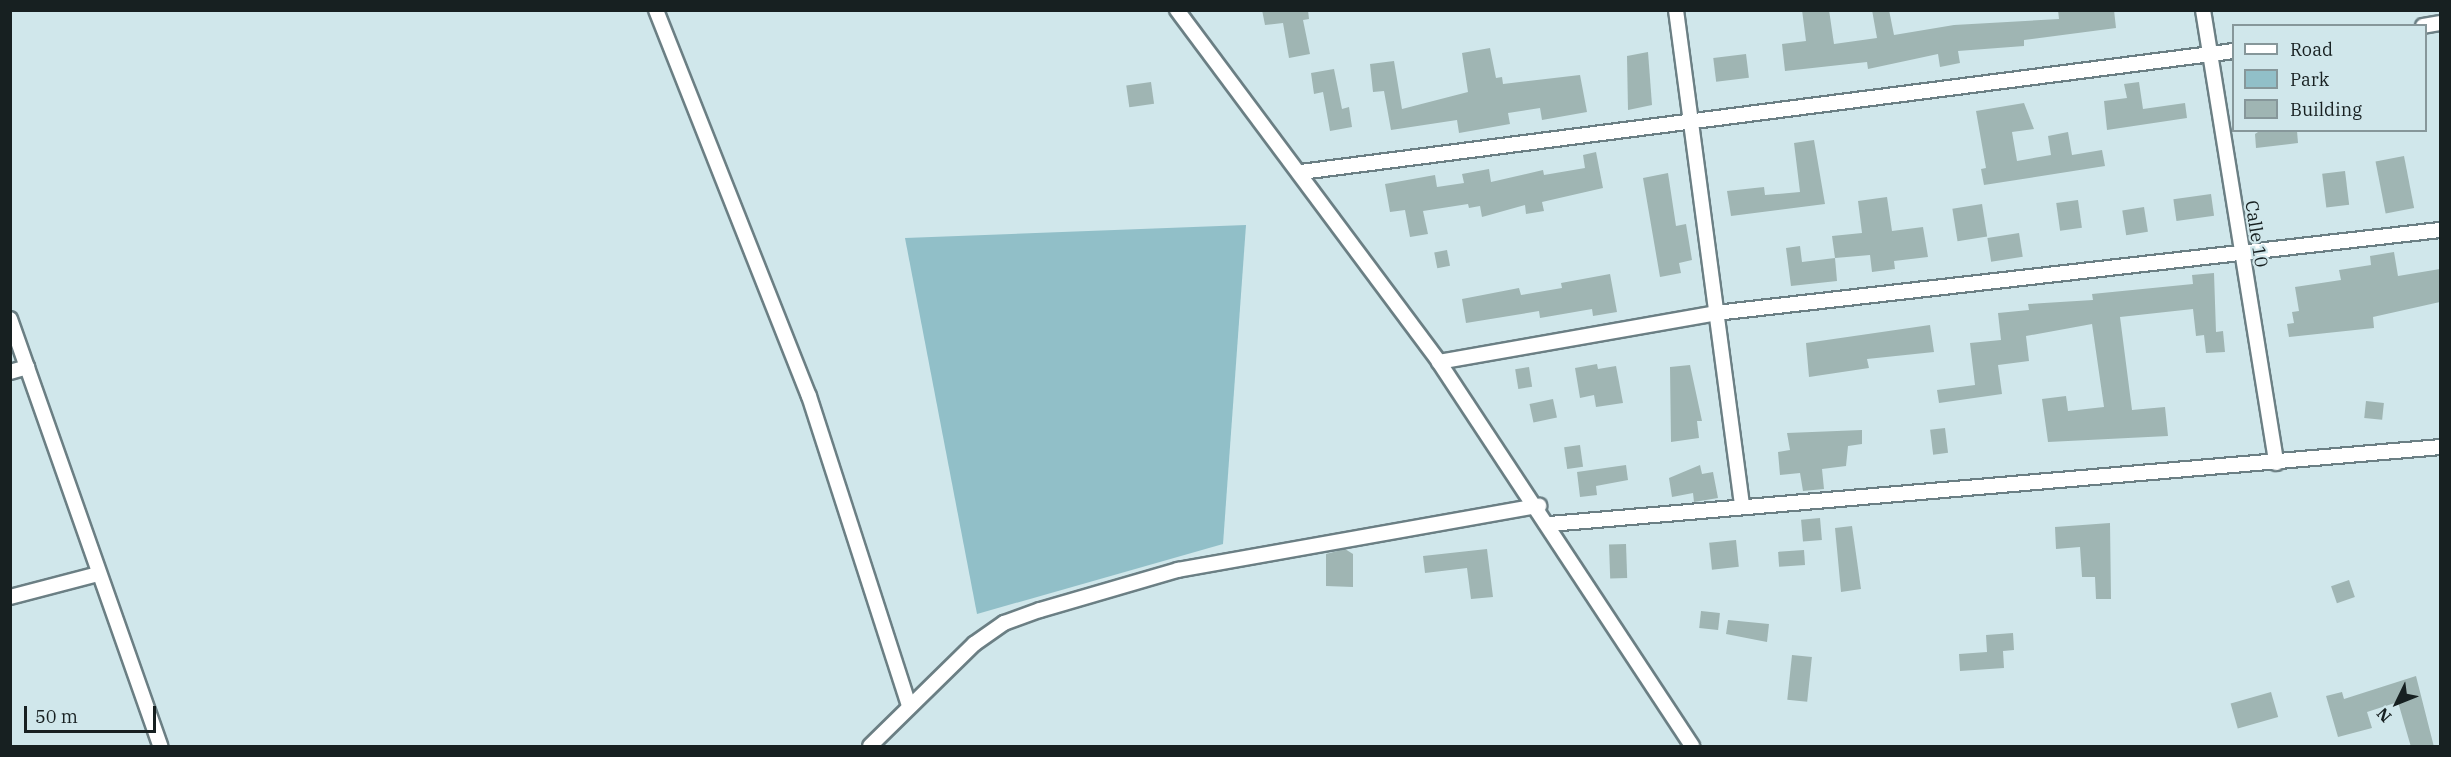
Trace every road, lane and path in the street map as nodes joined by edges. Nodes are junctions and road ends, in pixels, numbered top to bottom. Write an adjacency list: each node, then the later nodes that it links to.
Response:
1 (656, 10): 23 (street)
2 (1178, 10): 8 (street)
3 (1676, 10): 7 (street)
4 (2203, 10): 6 (street, Calle 10)
5 (2232, 51): 6 (street)
6 (2209, 54): 7 (street); 10 (street, Calle 10)
7 (1688, 119): 8 (street); 11 (street)
8 (1301, 172): 13 (street)
9 (2440, 230): 10 (street)
10 (2241, 256): 11 (street); 17 (street, Calle 10)
11 (1716, 313): 13 (street); 18 (street)
12 (10, 319): 14 (street)
13 (1439, 362): 19 (street)
14 (27, 367): 15 (street); 21 (street)
15 (10, 372)
16 (2440, 447): 17 (street)
17 (2276, 462): 18 (street)
18 (1742, 504): 20 (street)
19 (1539, 506): 20 (street); 23 (street)
20 (1550, 524): 26 (street)
21 (98, 574): 22 (street); 24 (street)
22 (10, 597)
23 (909, 706): 25 (street)
24 (160, 747)
25 (870, 747)
26 (1692, 747)

